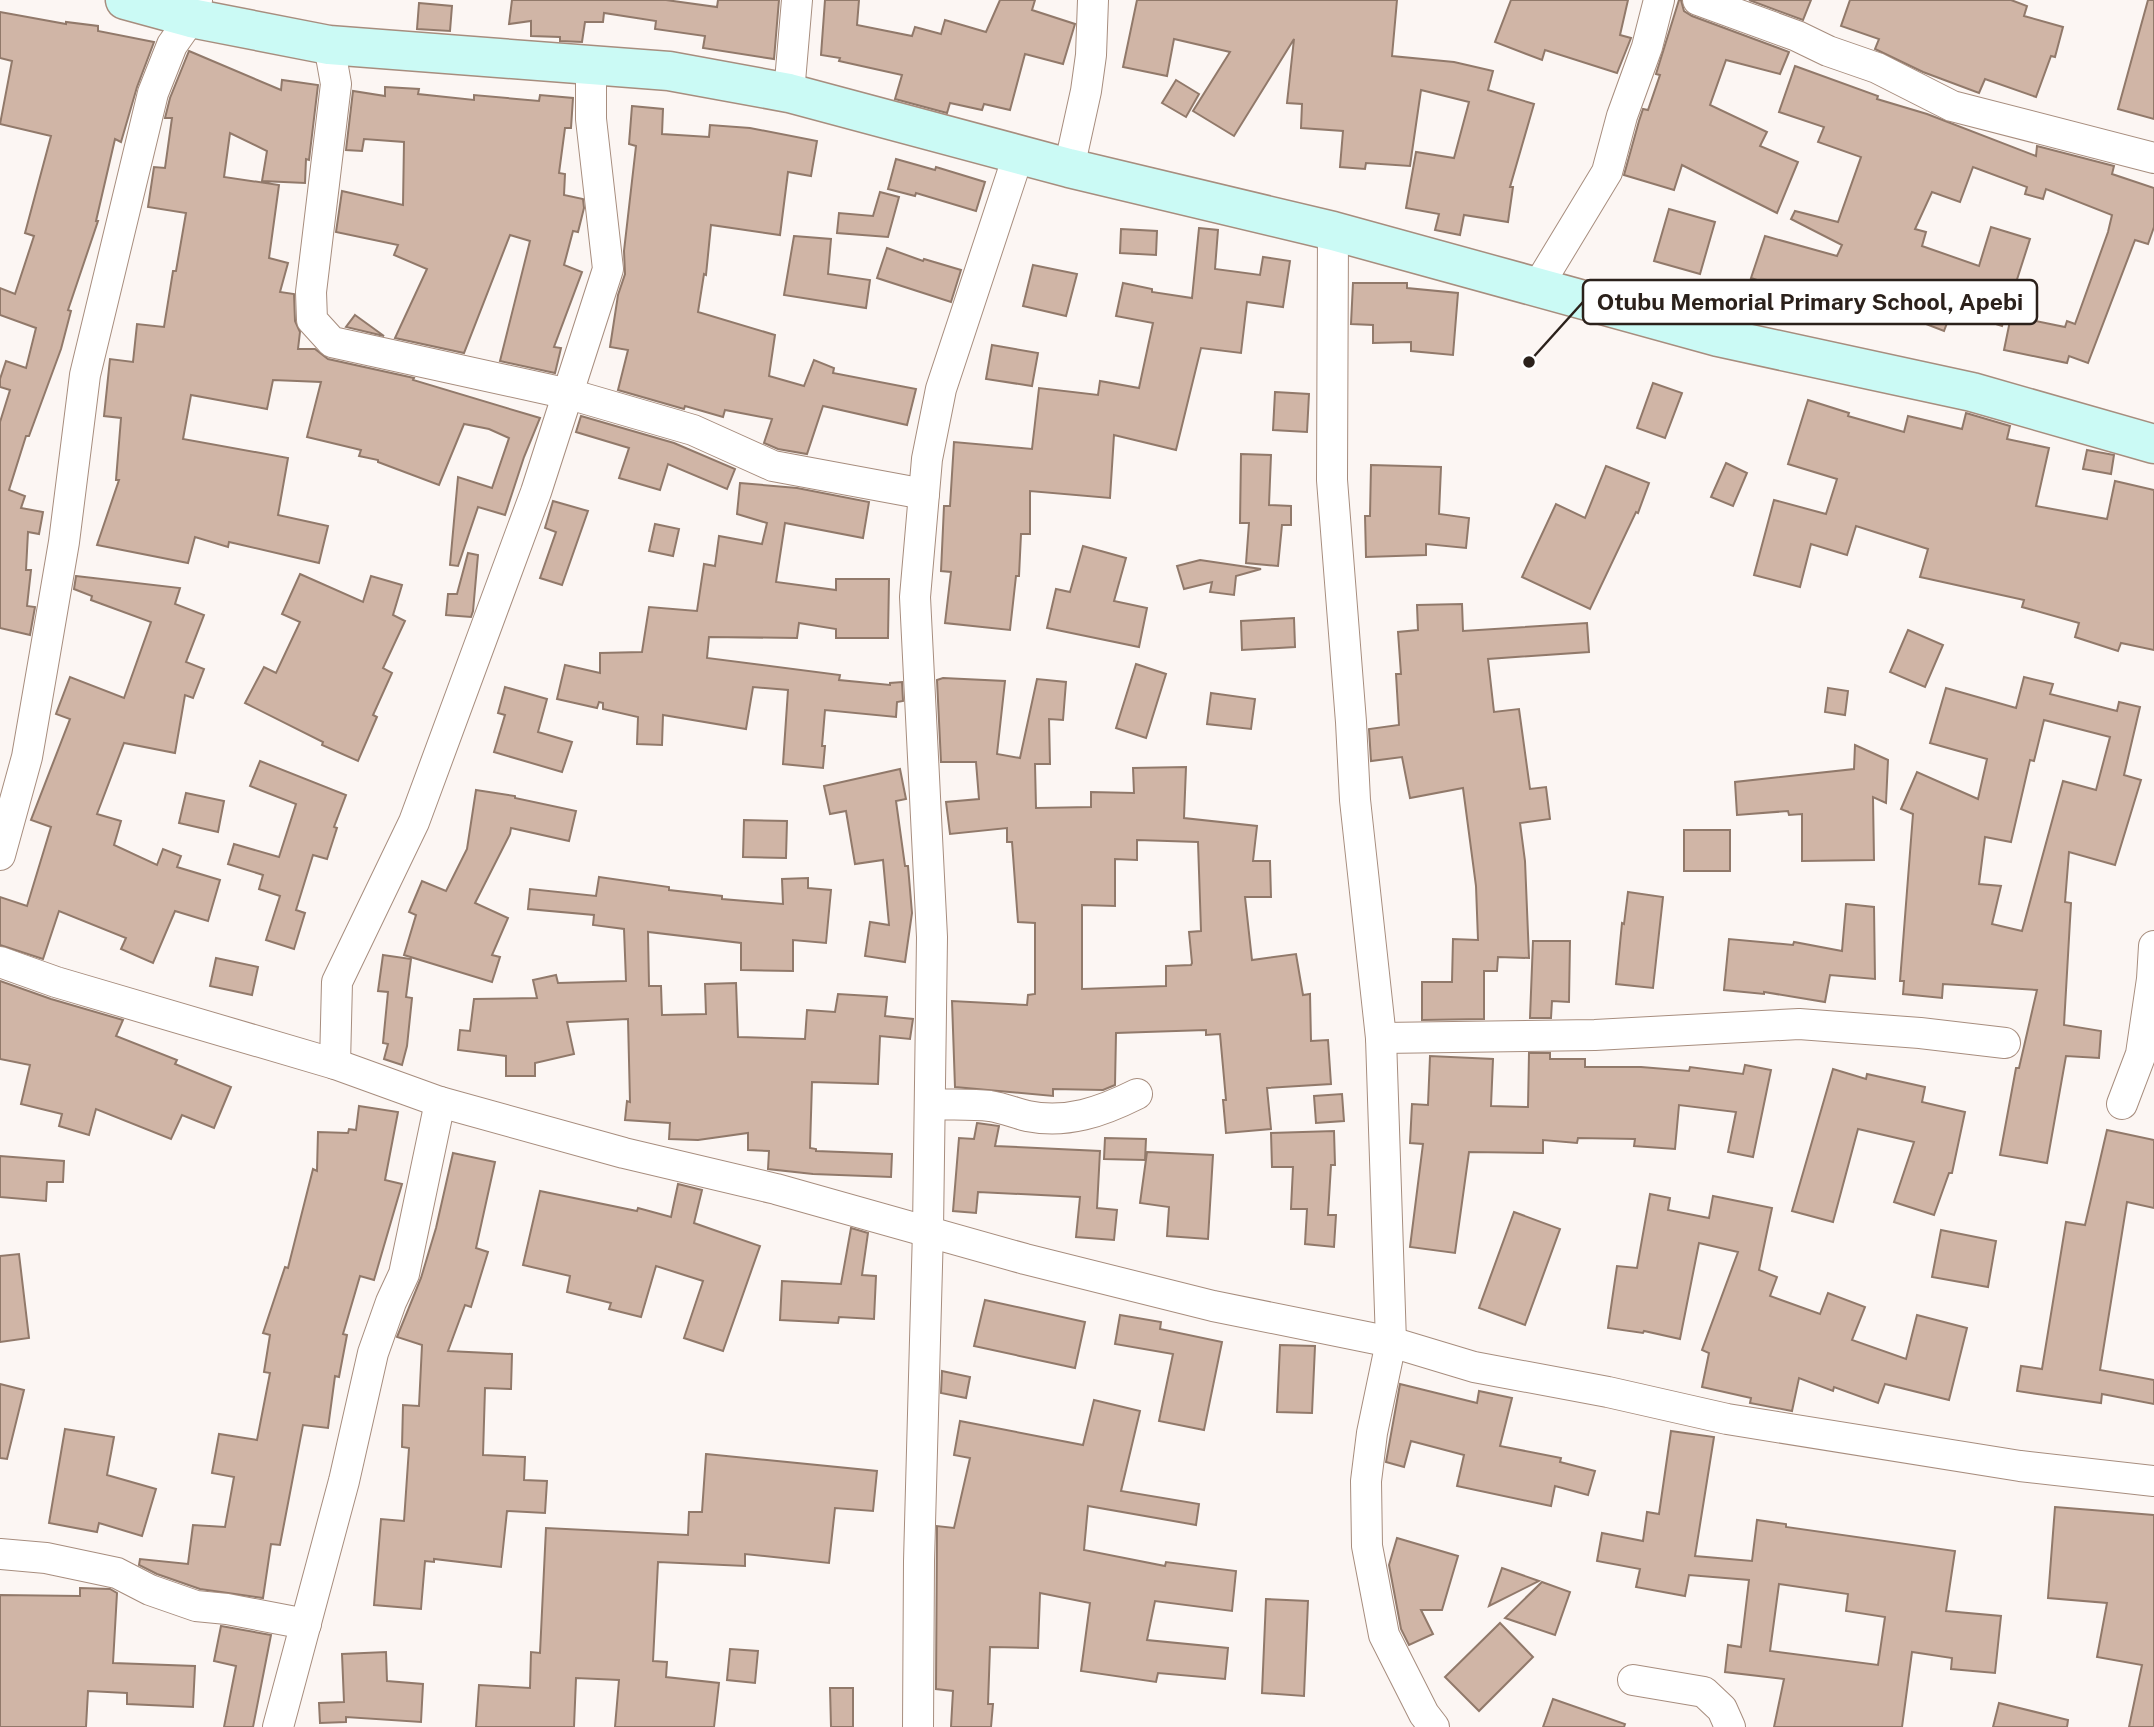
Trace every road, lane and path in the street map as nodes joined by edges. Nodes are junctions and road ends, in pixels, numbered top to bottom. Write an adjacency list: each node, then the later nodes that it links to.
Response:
1 (125, 0): 6 (street)
2 (797, 0): 9 (street)
3 (1093, 0): 12 (street)
4 (1659, 0): 14 (street)
5 (1698, 0): 11 (street)
6 (194, 9): 7 (street); 18 (street)
7 (329, 46): 8 (street); 15 (street)
8 (591, 65): 9 (street); 15 (street)
9 (789, 93): 10 (street)
10 (1020, 153): 12 (street); 17 (street)
11 (2154, 158)
12 (1069, 168): 13 (street)
13 (1333, 231): 14 (street); 21 (street)
14 (1538, 286): 16 (street)
15 (569, 394): 17 (street); 23 (street)
16 (2154, 444)
17 (924, 494): 26 (street)
18 (0, 855)
19 (2154, 946): 27 (street)
20 (0, 962): 23 (street)
21 (1381, 1038): 22 (street); 29 (street)
22 (2005, 1044)
23 (335, 1065): 25 (street)
24 (1136, 1094): 26 (street)
25 (440, 1102): 28 (street); 32 (street)
26 (930, 1104): 28 (street)
27 (2123, 1104)
28 (928, 1230): 29 (street); 35 (street)
29 (1391, 1342): 30 (street); 36 (street)
30 (2154, 1481)
31 (0, 1553): 32 (street)
32 (306, 1624): 34 (street)
33 (1633, 1680): 37 (street)
34 (283, 1726)
35 (918, 1727)
36 (1434, 1727)
37 (1730, 1727)

